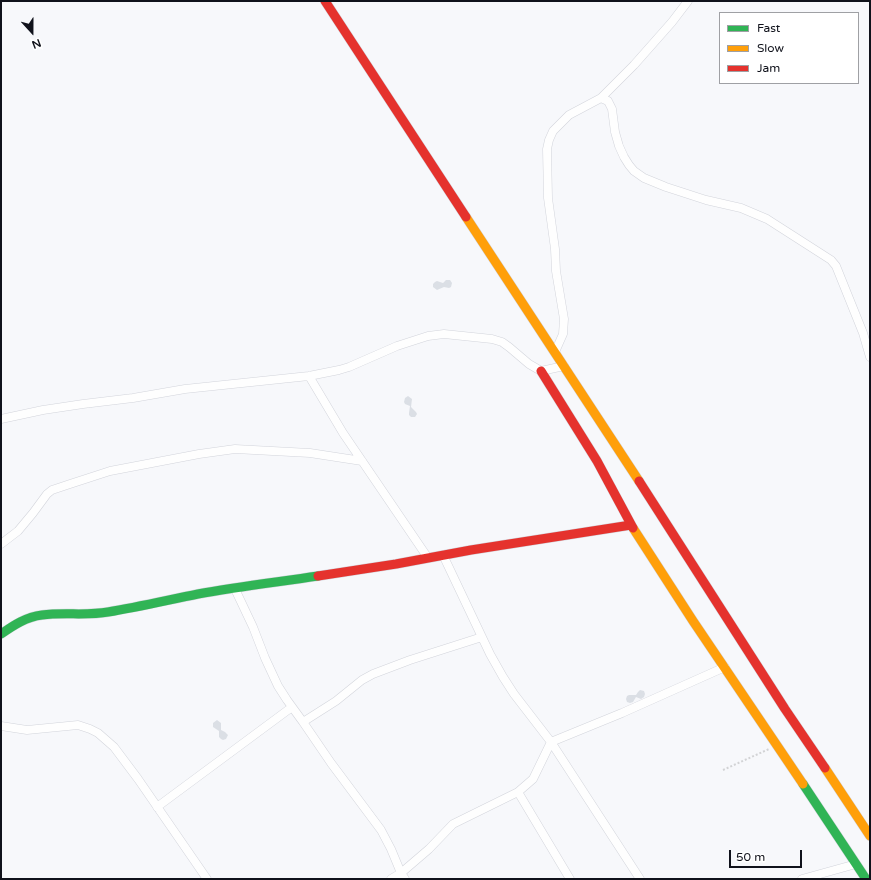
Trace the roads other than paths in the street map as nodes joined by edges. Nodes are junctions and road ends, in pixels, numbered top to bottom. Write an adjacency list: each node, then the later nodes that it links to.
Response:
1 (326, 1): 4 (street)
2 (688, 1): 3 (street)
3 (601, 98): 4 (street); 5 (street)
4 (555, 352): 6 (street)
5 (870, 357)
6 (564, 366): 7 (street); 25 (street)
7 (541, 371): 8 (street); 11 (street)
8 (309, 376): 9 (street); 10 (street)
9 (1, 419)
10 (362, 461): 12 (street); 14 (street)
11 (631, 525): 13 (street); 18 (street)
12 (1, 544)
13 (443, 555): 14 (street); 17 (street)
14 (428, 558): 15 (street)
15 (235, 589): 16 (street); 19 (street)
16 (1, 634)
17 (482, 637): 20 (street); 22 (street)
18 (725, 667): 22 (street); 26 (street)
19 (292, 707): 20 (street); 24 (street)
20 (304, 722): 27 (street)
21 (1, 726): 24 (street)
22 (551, 742): 23 (street); 31 (street)
23 (518, 792): 27 (street); 30 (street)
24 (157, 807): 28 (street)
25 (870, 836)
26 (856, 864): 32 (street); 33 (street)
27 (403, 876): 29 (street)
28 (207, 879)
29 (391, 879)
30 (570, 879)
31 (640, 879)
32 (802, 879)
33 (866, 879)

